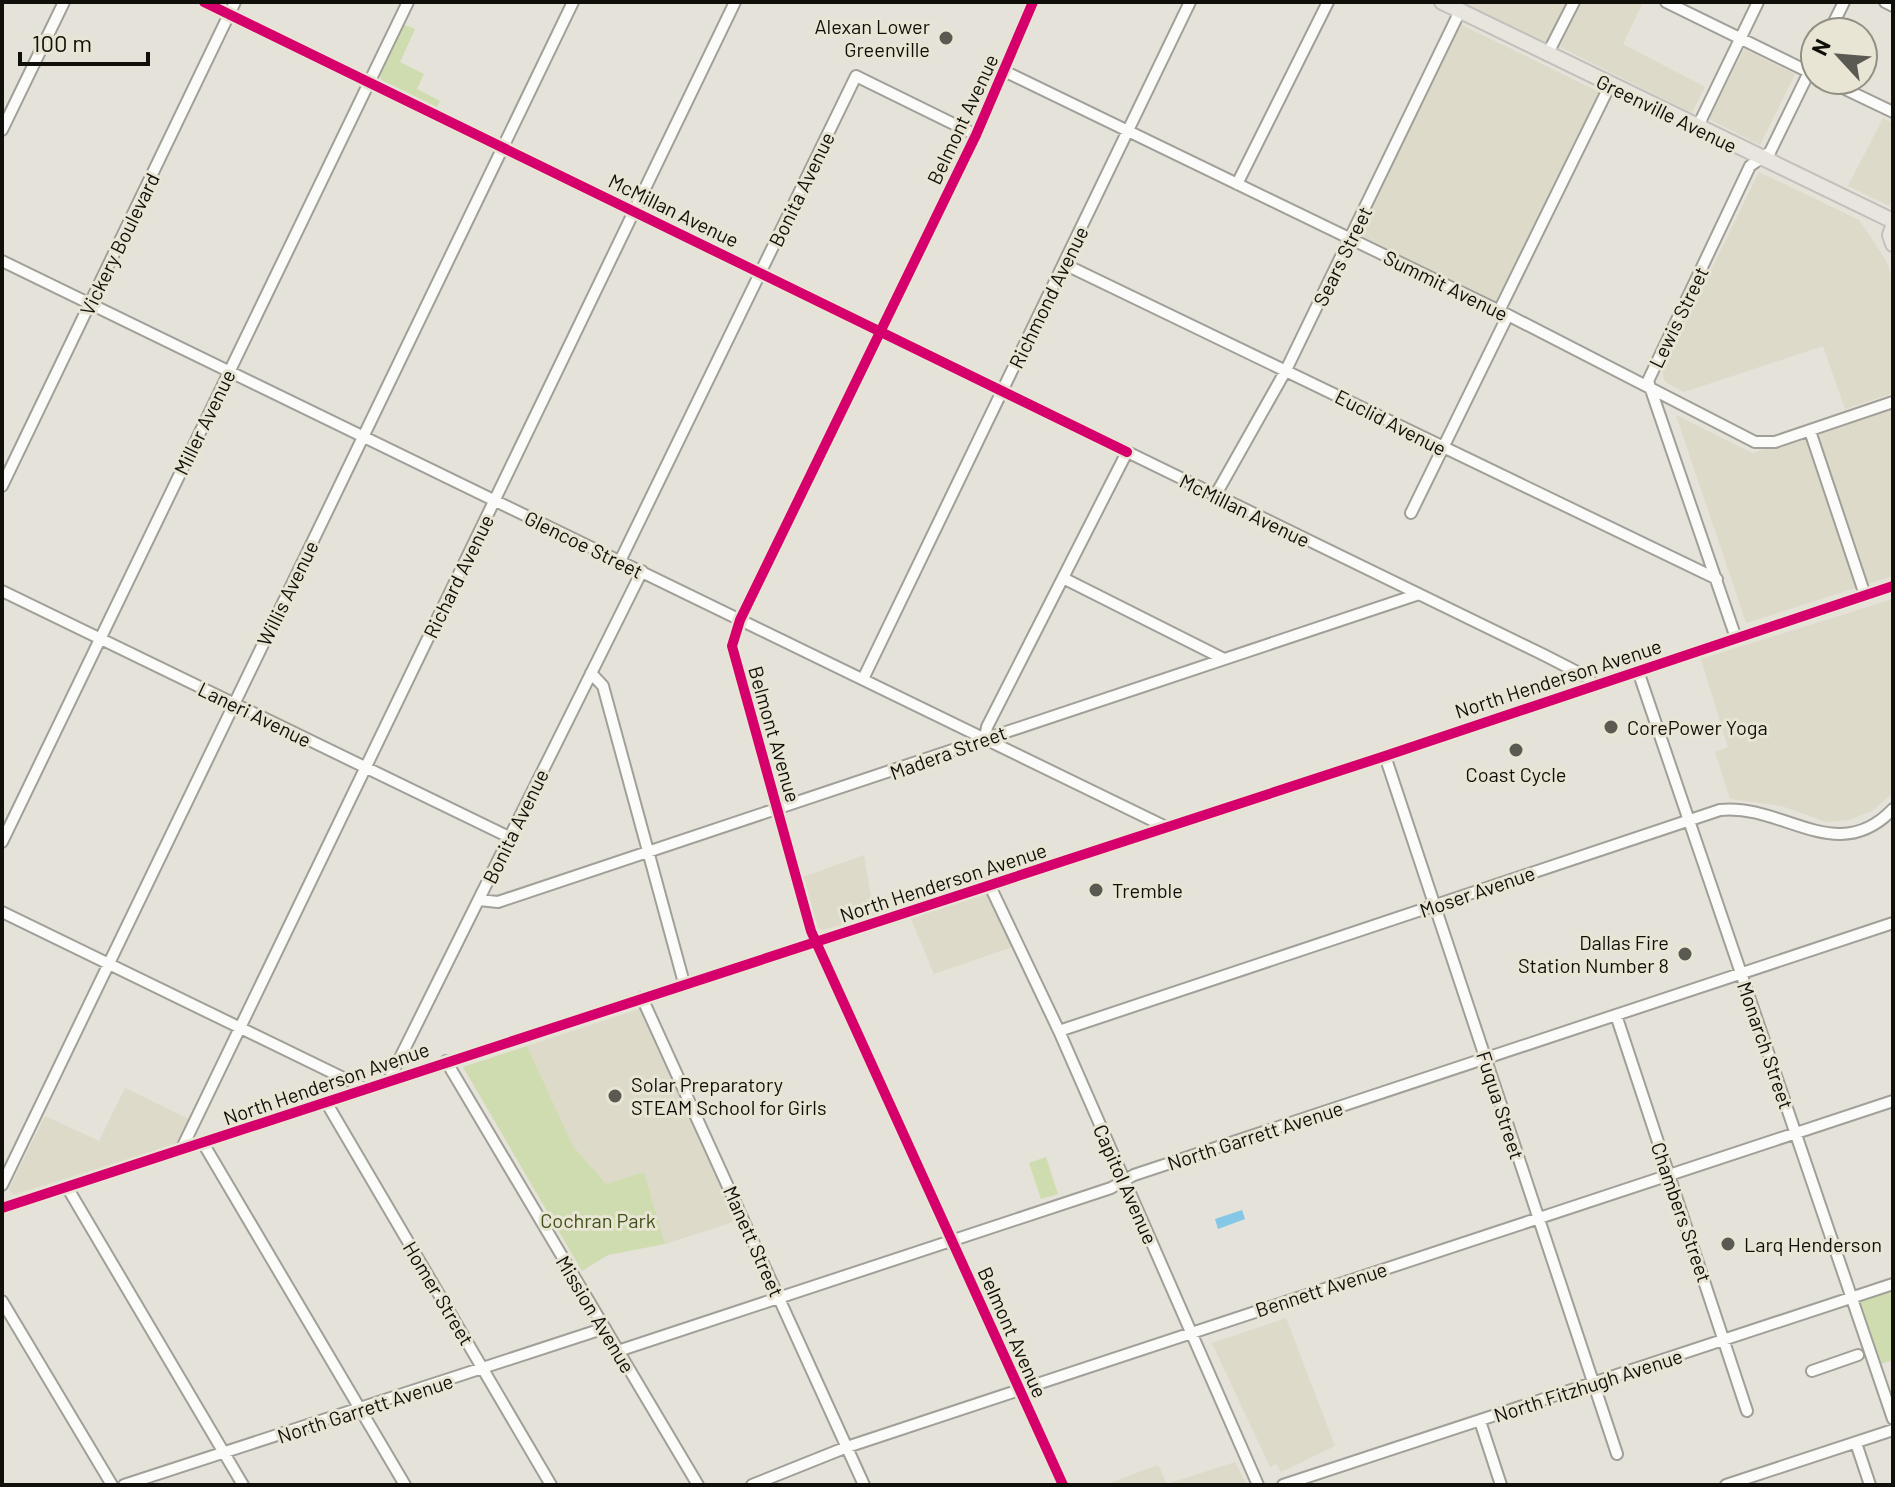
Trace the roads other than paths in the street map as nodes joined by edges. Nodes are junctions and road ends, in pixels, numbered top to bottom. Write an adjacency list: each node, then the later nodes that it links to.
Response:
1 (64, 2): 28 (street)
2 (204, 2): 17 (street, McMillan Avenue)
3 (235, 2): 17 (street, Vickery Boulevard)
4 (408, 2): 22 (street, Miller Avenue)
5 (573, 2): 31 (street, Willis Avenue)
6 (735, 2): 34 (street, Richard Avenue)
7 (1033, 2): 21 (street, Belmont Avenue)
8 (1190, 2): 29 (street, Richmond Avenue)
9 (1328, 2): 33 (street)
10 (1442, 2): 16 (main road, Greenville Avenue)
11 (1574, 2): 19 (street)
12 (1666, 2): 18 (street)
13 (1758, 2): 18 (street)
14 (1885, 2): 15 (street)
15 (1893, 6)
16 (1460, 11): 19 (main road, Greenville Avenue); 36 (street, Sears Street)
17 (229, 14): 22 (street, McMillan Avenue); 41 (street, Vickery Boulevard)
18 (1740, 38): 20 (street); 27 (street)
19 (1547, 55): 23 (main road, Greenville Avenue)
20 (1799, 67)
21 (1004, 71): 29 (street, Summit Avenue); 30 (street, Belmont Avenue)
22 (369, 81): 31 (street, McMillan Avenue); 45 (street, Miller Avenue)
23 (1610, 85): 27 (main road, Greenville Avenue); 42 (street)
24 (1800, 96): 32 (street, Lewis Street)
25 (1860, 96): 26 (street)
26 (1893, 112)
27 (1697, 128): 32 (main road, Greenville Avenue)
28 (2, 130)
29 (1128, 131): 33 (street, Summit Avenue); 39 (street, Richmond Avenue)
30 (976, 135): 40 (street, Bonita Avenue); 43 (street, Belmont Avenue)
31 (505, 148): 34 (street, McMillan Avenue); 50 (street, Willis Avenue)
32 (1760, 159): 35 (main road, Greenville Avenue); 46 (street, Lewis Street)
33 (1237, 184): 36 (street, Summit Avenue)
34 (634, 211): 40 (street, McMillan Avenue); 55 (street, Richard Avenue)
35 (1893, 224): 37 (main road)
36 (1350, 239): 42 (street, Summit Avenue); 44 (street, Sears Street)
37 (1893, 244)
38 (2, 261): 41 (street, Glencoe Street)
39 (1064, 264): 44 (street, Euclid Avenue); 47 (street, Richmond Avenue)
40 (761, 273): 43 (street, McMillan Avenue); 57 (street, Bonita Avenue)
41 (90, 304): 45 (street, Glencoe Street); 53 (street, Vickery Boulevard)
42 (1503, 313): 46 (street, Summit Avenue); 51 (street)
43 (881, 332): 47 (street, McMillan Avenue); 65 (street, Belmont Avenue)
44 (1286, 370): 51 (street, Euclid Avenue); 54 (street, Sears Street)
45 (228, 371): 50 (street, Glencoe Street); 66 (street, Miller Avenue)
46 (1652, 389): 49 (street, Summit Avenue); 60 (street, Lewis Street)
47 (1003, 392): 52 (street, McMillan Avenue); 71 (street, Richmond Avenue)
48 (1893, 402): 49 (street, Summit Avenue)
49 (1810, 431): 64 (street)
50 (363, 437): 55 (street, Glencoe Street); 73 (street, Willis Avenue)
51 (1444, 448): 56 (street); 60 (street, Euclid Avenue)
52 (1127, 452): 54 (street, McMillan Avenue); 59 (street)
53 (2, 486)
54 (1215, 496): 63 (street, McMillan Avenue)
55 (494, 501): 57 (street, Glencoe Street); 76 (street, Richard Avenue)
56 (1411, 513)
57 (620, 561): 58 (street, Glencoe Street)
58 (642, 571): 65 (street, Glencoe Street); 70 (street, Bonita Avenue)
59 (1063, 578): 68 (street); 74 (street)
60 (1717, 579): 67 (street, Lewis Street)
61 (1893, 586): 64 (street, North Henderson Avenue)
62 (2, 591): 66 (street, Laneri Avenue)
63 (1416, 595): 68 (street, Madera Street); 72 (street, McMillan Avenue)
64 (1865, 595): 67 (street, North Henderson Avenue)
65 (740, 620): 71 (street, Glencoe Street); 78 (street, Belmont Avenue)
66 (100, 638): 73 (street, Laneri Avenue); 82 (street, Miller Avenue)
67 (1736, 638): 69 (street, North Henderson Avenue)
68 (1222, 658): 74 (street, Madera Street)
69 (1638, 671): 72 (street, North Henderson Avenue); 79 (street, Monarch Street)
70 (591, 673): 81 (street, Bonita Avenue); 83 (street)
71 (863, 679): 74 (street, Glencoe Street)
72 (1594, 684): 75 (street, North Henderson Avenue)
73 (233, 703): 76 (street, Laneri Avenue); 90 (street, Willis Avenue)
74 (985, 739): 78 (street, Madera Street); 80 (street, Glencoe Street)
75 (1385, 756): 80 (street, North Henderson Avenue); 86 (street, Fuqua Street)
76 (364, 768): 81 (street, Laneri Avenue); 95 (street, Richard Avenue)
77 (1893, 809): 79 (street, Moser Avenue)
78 (777, 811): 83 (street, Madera Street); 89 (street, Belmont Avenue)
79 (1690, 821): 86 (street, Moser Avenue); 91 (street, Monarch Street)
80 (1166, 827): 84 (street, North Henderson Avenue)
81 (509, 837): 85 (street, Bonita Avenue)
82 (2, 842)
83 (648, 853): 85 (street, Madera Street); 92 (street)
84 (989, 884): 89 (street, North Henderson Avenue); 96 (street, Capitol Avenue)
85 (479, 900): 99 (street, Bonita Avenue)
86 (1435, 906): 96 (street, Moser Avenue); 97 (street, Fuqua Street)
87 (2, 912): 90 (street)
88 (1893, 923): 91 (street, North Garrett Avenue)
89 (817, 942): 92 (street, North Henderson Avenue); 112 (street, Belmont Avenue)
90 (108, 964): 95 (street); 108 (street, Willis Avenue)
91 (1741, 973): 94 (street, North Garrett Avenue); 103 (street, Monarch Street)
92 (684, 983): 93 (street, North Henderson Avenue)
93 (642, 998): 98 (street, North Henderson Avenue); 115 (street, Manett Street)
94 (1616, 1015): 97 (street, North Garrett Avenue); 106 (street, Chambers Street)
95 (240, 1028): 100 (street); 105 (street, Richard Avenue)
96 (1059, 1031): 107 (street, Capitol Avenue)
97 (1486, 1058): 107 (street, North Garrett Avenue); 111 (street, Fuqua Street)
98 (446, 1061): 99 (street, North Henderson Avenue); 117 (street, Mission Avenue)
99 (388, 1082): 100 (street, North Henderson Avenue)
100 (366, 1089): 102 (street, North Henderson Avenue)
101 (1893, 1101): 103 (street, Bennett Avenue)
102 (326, 1102): 104 (street, North Henderson Avenue); 122 (street, Homer Street)
103 (1796, 1134): 106 (street, Bennett Avenue); 114 (street, Monarch Street)
104 (203, 1143): 105 (street, North Henderson Avenue); 126 (street)
105 (181, 1150): 109 (street, North Henderson Avenue)
106 (1670, 1176): 111 (street, Bennett Avenue); 119 (street, Chambers Street)
107 (1124, 1181): 112 (street, North Garrett Avenue); 118 (street, Capitol Avenue)
108 (2, 1185)
109 (67, 1187): 110 (street, North Henderson Avenue); 134 (street)
110 (2, 1208)
111 (1540, 1217): 118 (street, Bennett Avenue); 124 (street, Fuqua Street)
112 (953, 1241): 115 (street, North Garrett Avenue); 125 (street, Belmont Avenue)
113 (1893, 1284): 114 (street, North Fitzhugh Avenue)
114 (1851, 1297): 119 (street, North Fitzhugh Avenue); 128 (street, Monarch Street)
115 (779, 1298): 120 (street, North Garrett Avenue); 132 (street, Manett Street)
116 (2, 1301): 135 (street)
117 (605, 1328): 120 (street, Mission Avenue); 122 (street, North Garrett Avenue)
118 (1192, 1334): 125 (street, Bennett Avenue); 144 (street, Capitol Avenue)
119 (1726, 1340): 124 (street, North Fitzhugh Avenue); 127 (street, Chambers Street)
120 (618, 1351): 140 (street, Mission Avenue)
121 (1858, 1355): 123 (street)
122 (484, 1369): 126 (street, North Garrett Avenue); 139 (street, Homer Street)
123 (1812, 1371)
124 (1593, 1384): 129 (street, North Fitzhugh Avenue); 133 (street, Fuqua Street)
125 (1021, 1392): 132 (street, Bennett Avenue); 143 (street, Belmont Avenue)
126 (360, 1408): 134 (street, North Garrett Avenue); 138 (street)
127 (1747, 1411)
128 (1893, 1419)
129 (1480, 1421): 145 (street, North Fitzhugh Avenue); 146 (street)
130 (1893, 1430): 131 (street)
131 (1856, 1443): 147 (street); 148 (street)
132 (847, 1447): 141 (street, Bennett Avenue); 142 (street, Manett Street)
133 (1617, 1454)
134 (226, 1455): 136 (street, North Garrett Avenue); 137 (street)
135 (112, 1485)
136 (124, 1485)
137 (243, 1485)
138 (405, 1485)
139 (551, 1485)
140 (698, 1485)
141 (752, 1485)
142 (864, 1485)
143 (1063, 1485)
144 (1258, 1485)
145 (1283, 1485)
146 (1501, 1485)
147 (1726, 1485)
148 (1870, 1485)

